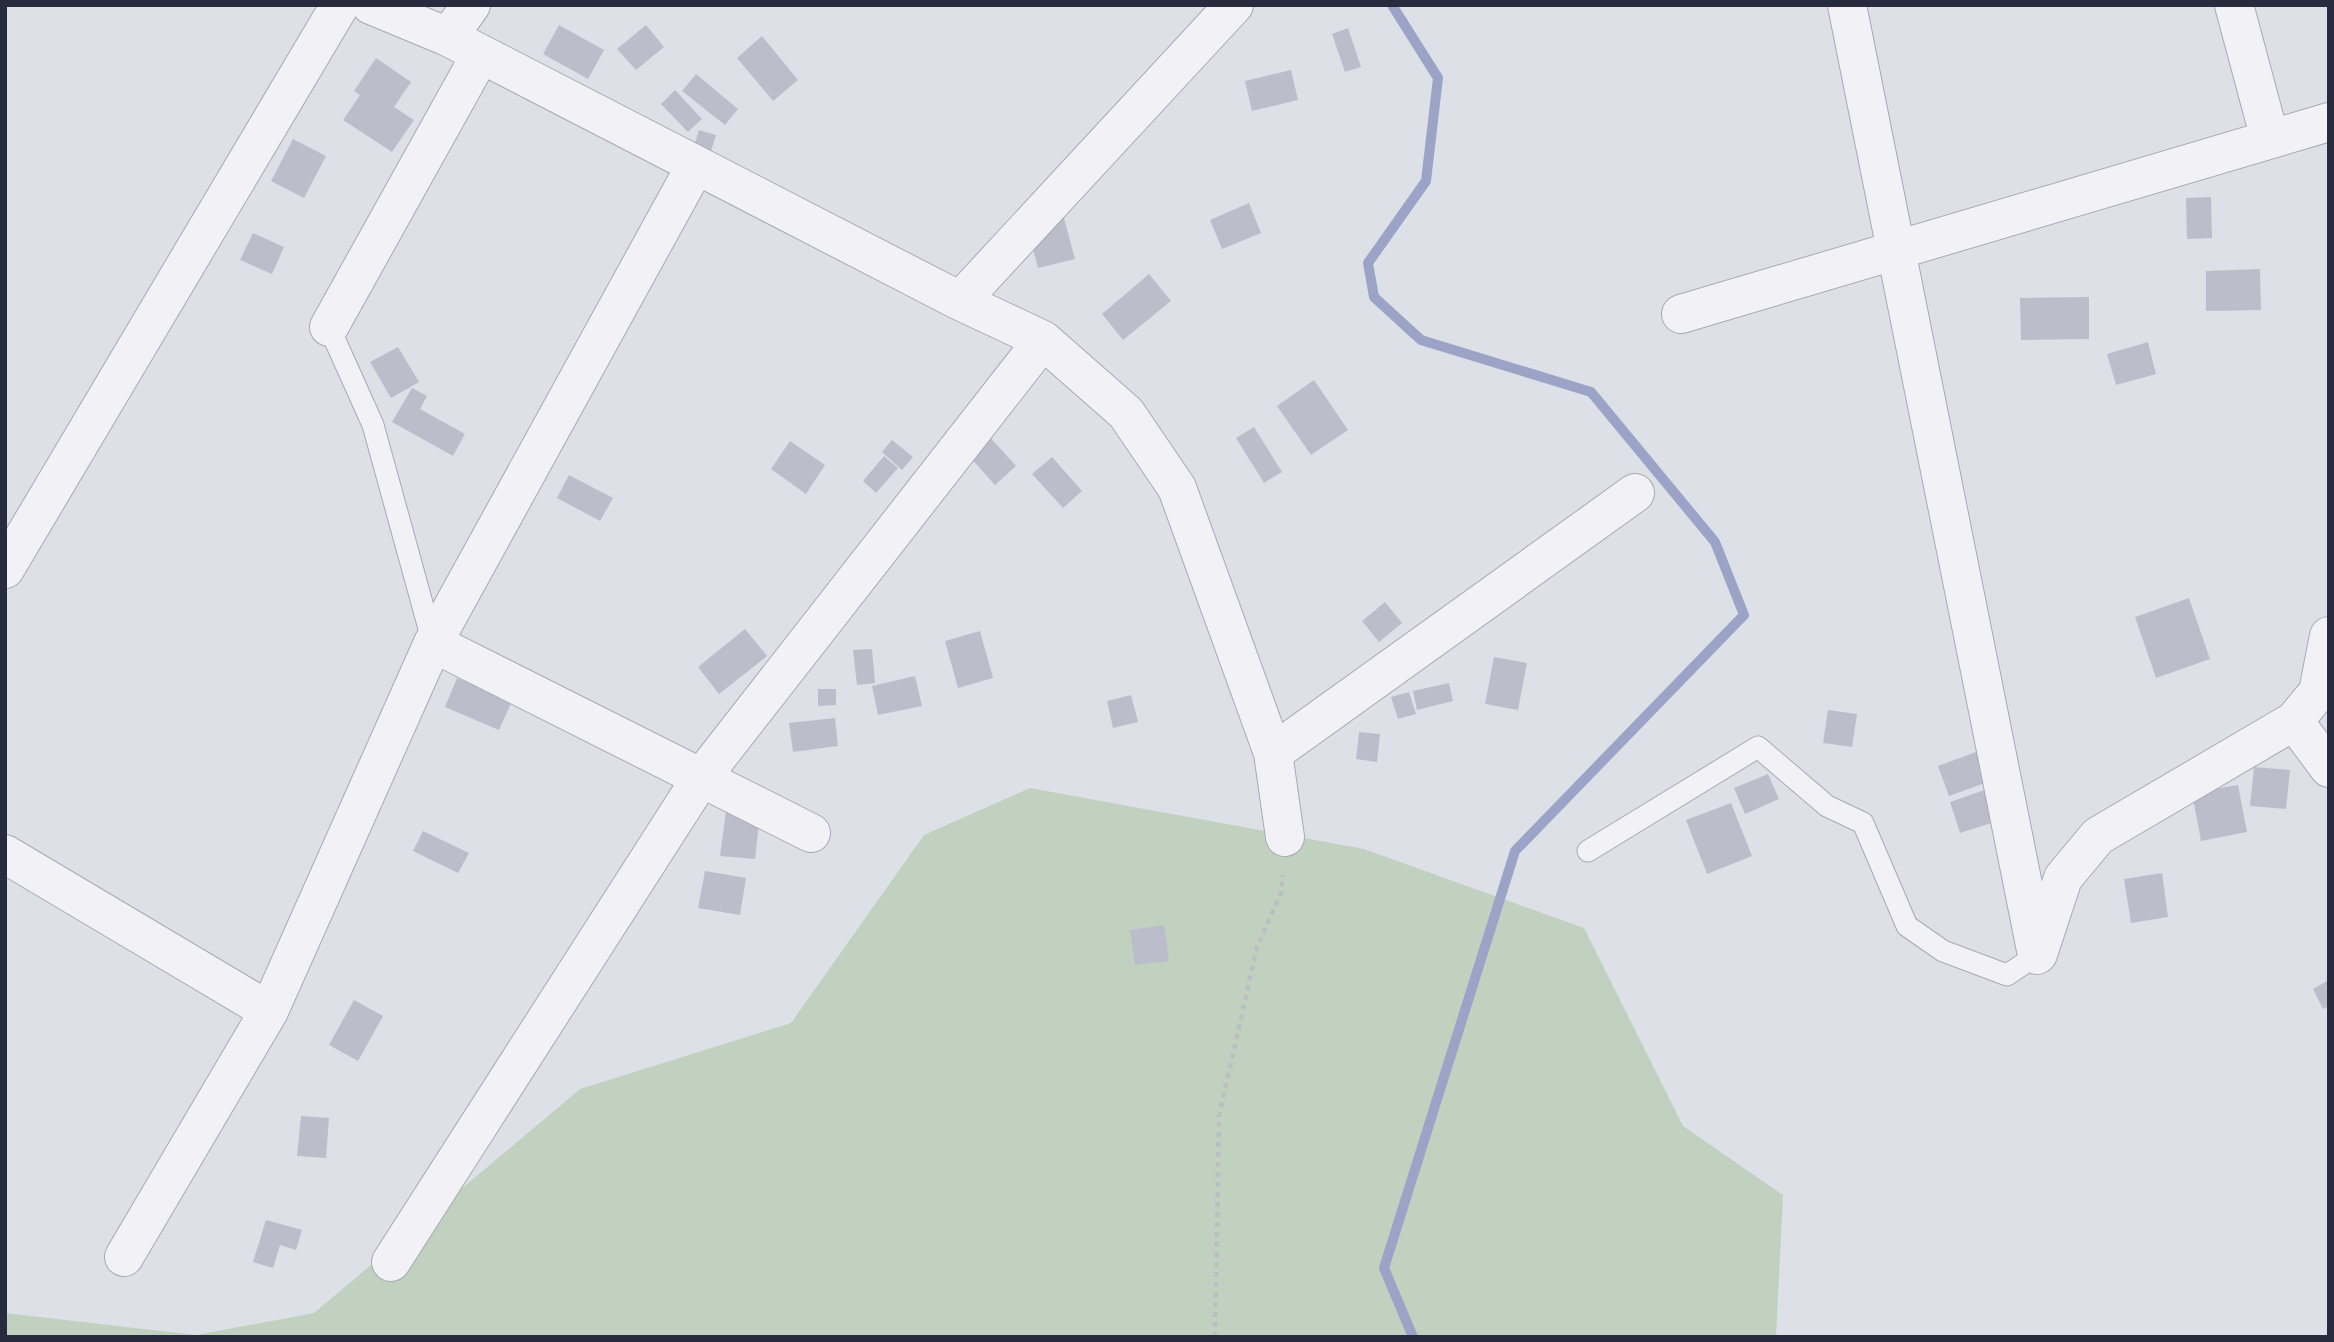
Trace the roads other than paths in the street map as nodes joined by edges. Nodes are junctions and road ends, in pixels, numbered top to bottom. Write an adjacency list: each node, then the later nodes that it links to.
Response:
1 (340, 5): 17 (street)
2 (370, 5): 7 (street)
3 (471, 5): 7 (street)
4 (1234, 5): 12 (street)
5 (1847, 5): 11 (street)
6 (2234, 5): 9 (street)
7 (465, 46): 10 (street); 14 (street)
8 (2329, 122): 9 (street)
9 (2270, 139): 11 (street)
10 (696, 165): 12 (street); 19 (street)
11 (1897, 250): 13 (street); 28 (street)
12 (960, 301): 15 (street)
13 (1681, 314)
14 (329, 327): 19 (lane)
15 (1043, 340): 21 (street); 23 (street)
16 (1635, 493): 21 (street)
17 (5, 569)
18 (2329, 636): 20 (street)
19 (433, 643): 23 (street); 29 (street)
20 (2294, 721): 22 (street); 28 (street)
21 (1273, 753): 25 (street)
22 (2329, 768)
23 (701, 778): 24 (street); 31 (street)
24 (811, 833)
25 (1286, 837)
26 (1588, 851): 28 (lane)
27 (5, 855): 29 (street)
28 (2037, 955)
29 (269, 1011): 30 (street)
30 (124, 1257)
31 (391, 1262)

